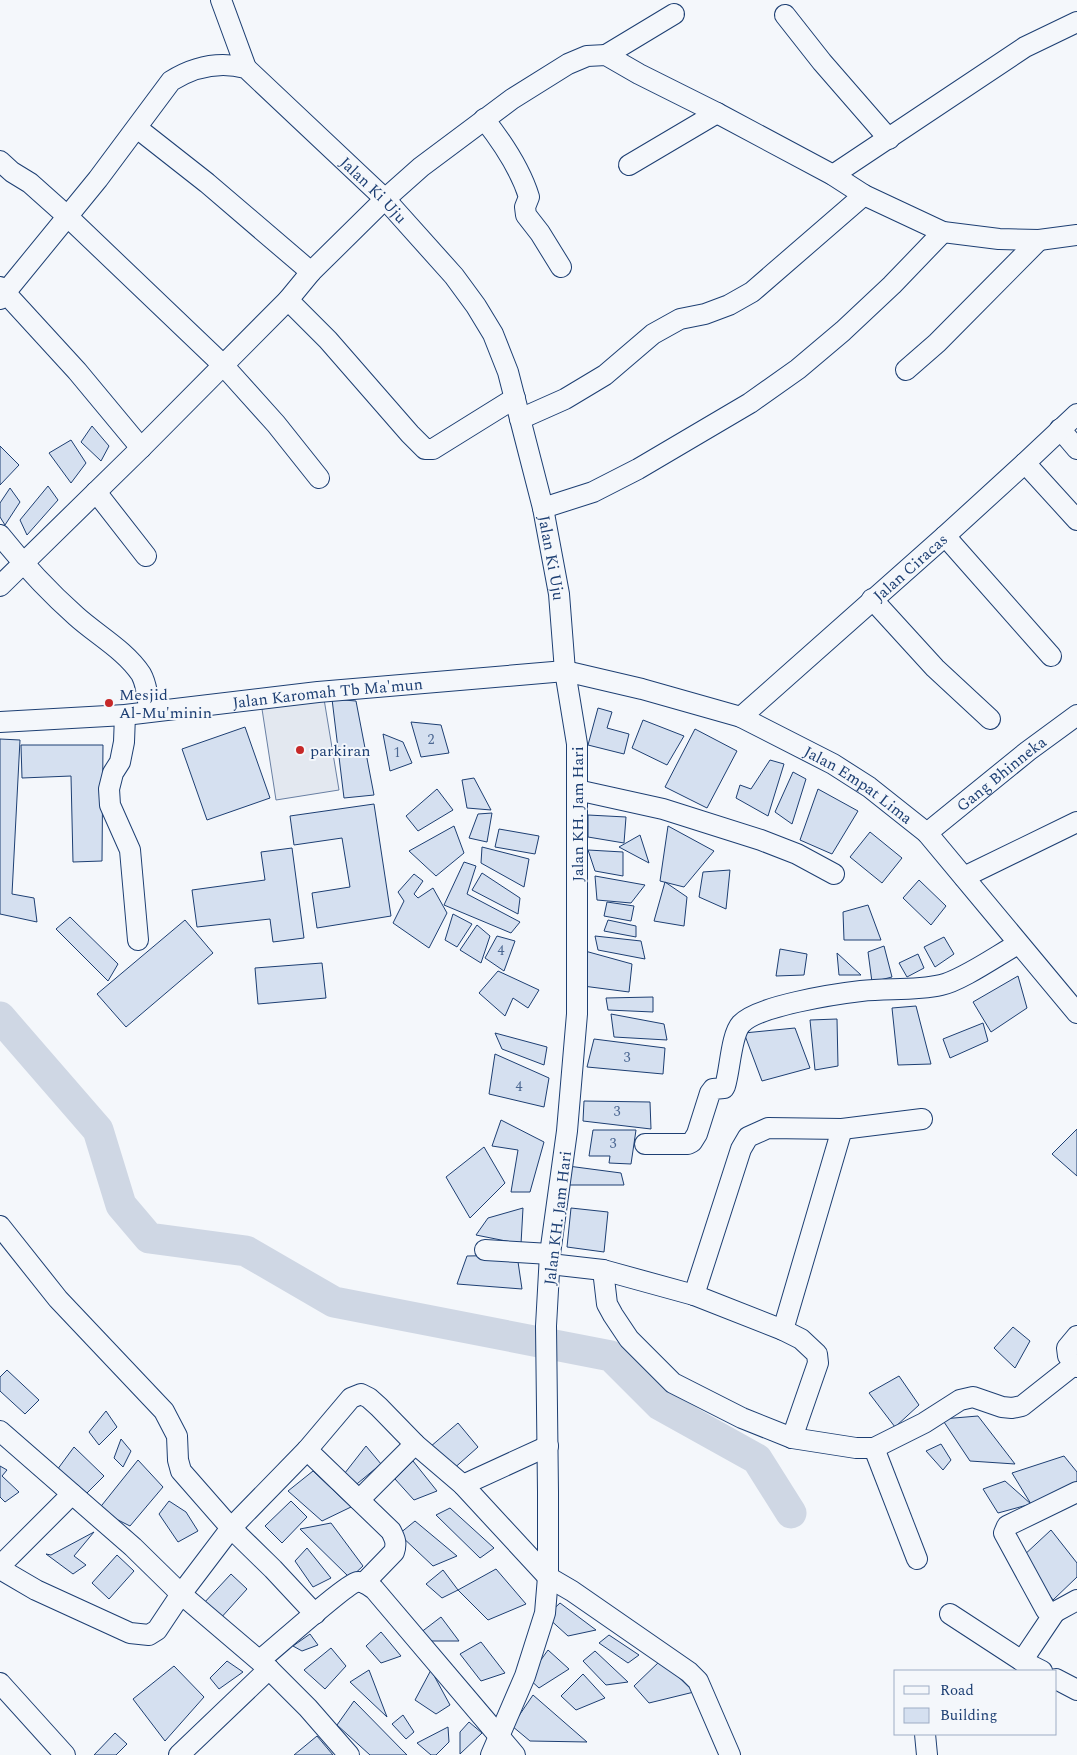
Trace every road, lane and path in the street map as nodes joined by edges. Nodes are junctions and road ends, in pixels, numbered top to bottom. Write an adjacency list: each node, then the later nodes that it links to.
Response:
1 (222, 4): 6 (street)
2 (674, 14): 5 (street)
3 (785, 15): 10 (street)
4 (1077, 22): 10 (street)
5 (606, 56): 7 (street); 8 (street)
6 (246, 68): 9 (street); 15 (street, Jalan Ki Uju)
7 (717, 113): 12 (street); 13 (street)
8 (484, 119): 15 (street); 20 (street)
9 (137, 128): 16 (street); 21 (street)
10 (889, 139): 13 (street)
11 (0, 161): 16 (street)
12 (629, 165)
13 (833, 175): 14 (street)
14 (864, 195): 17 (street); 28 (street)
15 (385, 199): 21 (street); 26 (street, Jalan Ki Uju)
16 (68, 216): 22 (street); 24 (street)
17 (943, 232): 19 (street); 35 (street)
18 (1077, 235): 19 (street)
19 (1039, 240): 25 (street)
20 (562, 267)
21 (311, 272): 23 (street)
22 (2, 293): 30 (street)
23 (288, 300): 24 (street); 26 (street)
24 (223, 365): 30 (street); 33 (street)
25 (906, 370)
26 (515, 398): 28 (street, Jalan Ki Uju)
27 (1077, 414): 29 (street, Jalan Ciracas)
28 (520, 419): 35 (street, Jalan Ki Uju)
29 (1060, 429): 31 (street); 32 (street, Jalan Ciracas)
30 (141, 448): 34 (street)
31 (1077, 449)
32 (1025, 464): 36 (street); 38 (street, Jalan Ciracas)
33 (319, 478)
34 (96, 492): 39 (street); 40 (street)
35 (543, 508): 44 (street, Jalan Ki Uju)
36 (1077, 520)
37 (0, 535): 40 (street)
38 (945, 536): 42 (street, Jalan Ciracas); 43 (street)
39 (146, 556)
40 (23, 564): 41 (street); 45 (street)
41 (0, 586)
42 (872, 599): 48 (street, Jalan Ciracas); 49 (street)
43 (1051, 656)
44 (565, 671): 45 (street, Jalan Karomah Tb Ma'mun); 48 (street, Jalan Empat Lima); 51 (street, Jalan KH. Jam Hari)
45 (149, 711): 46 (street, Jalan Karomah Tb Ma'mun)
46 (124, 715): 50 (street, Jalan Karomah Tb Ma'mun); 56 (street)
47 (1077, 715): 53 (street, Gang Bhinneka)
48 (741, 716): 53 (street, Jalan Empat Lima)
49 (990, 719)
50 (0, 722)
51 (577, 790): 54 (street); 64 (street, Jalan KH. Jam Hari)
52 (1077, 822): 55 (street)
53 (927, 833): 55 (street, Jalan Empat Lima)
54 (834, 874)
55 (964, 877): 57 (street, Jalan Empat Lima)
56 (138, 940)
57 (1018, 944): 58 (street, Jalan Empat Lima); 61 (street)
58 (1077, 1012)
59 (922, 1118): 60 (street)
60 (842, 1129): 66 (street); 67 (street)
61 (645, 1144)
62 (0, 1226): 80 (street)
63 (485, 1250): 64 (street)
64 (550, 1259): 65 (street); 72 (street, Jalan KH. Jam Hari)
65 (603, 1270): 66 (street); 71 (street)
66 (694, 1295): 67 (street)
67 (783, 1330): 71 (street)
68 (1077, 1336): 69 (street)
69 (1076, 1366): 74 (street)
70 (0, 1431): 78 (street)
71 (792, 1438): 74 (street)
72 (548, 1441): 76 (street); 83 (street, Jalan KH. Jam Hari)
73 (415, 1444): 75 (street); 76 (street); 79 (street)
74 (874, 1448): 81 (street)
75 (307, 1450): 79 (street); 80 (street)
76 (463, 1485): 83 (street)
77 (1077, 1492): 87 (street)
78 (72, 1494): 82 (street); 85 (street)
79 (359, 1500): 84 (street)
80 (231, 1528): 85 (street); 88 (street)
81 (917, 1559)
82 (0, 1568): 85 (street)
83 (548, 1577): 97 (street, Jalan KH. Jam Hari); 103 (street)
84 (364, 1583): 88 (street); 97 (street)
85 (181, 1594): 91 (street)
86 (1077, 1600): 87 (street)
87 (1054, 1612): 90 (street)
88 (315, 1614): 91 (street)
89 (950, 1614): 90 (street)
90 (1022, 1661): 92 (street)
91 (264, 1664): 98 (street); 100 (street)
92 (1040, 1670)
93 (1057, 1680): 95 (street)
94 (0, 1683): 99 (street)
95 (1077, 1690)
96 (925, 1735): 104 (street)
97 (500, 1737): 101 (street, Jalan KH. Jam Hari); 102 (street)
98 (187, 1752)
99 (65, 1755)
100 (349, 1755)
101 (491, 1755)
102 (515, 1755)
103 (730, 1755)
104 (927, 1755)

